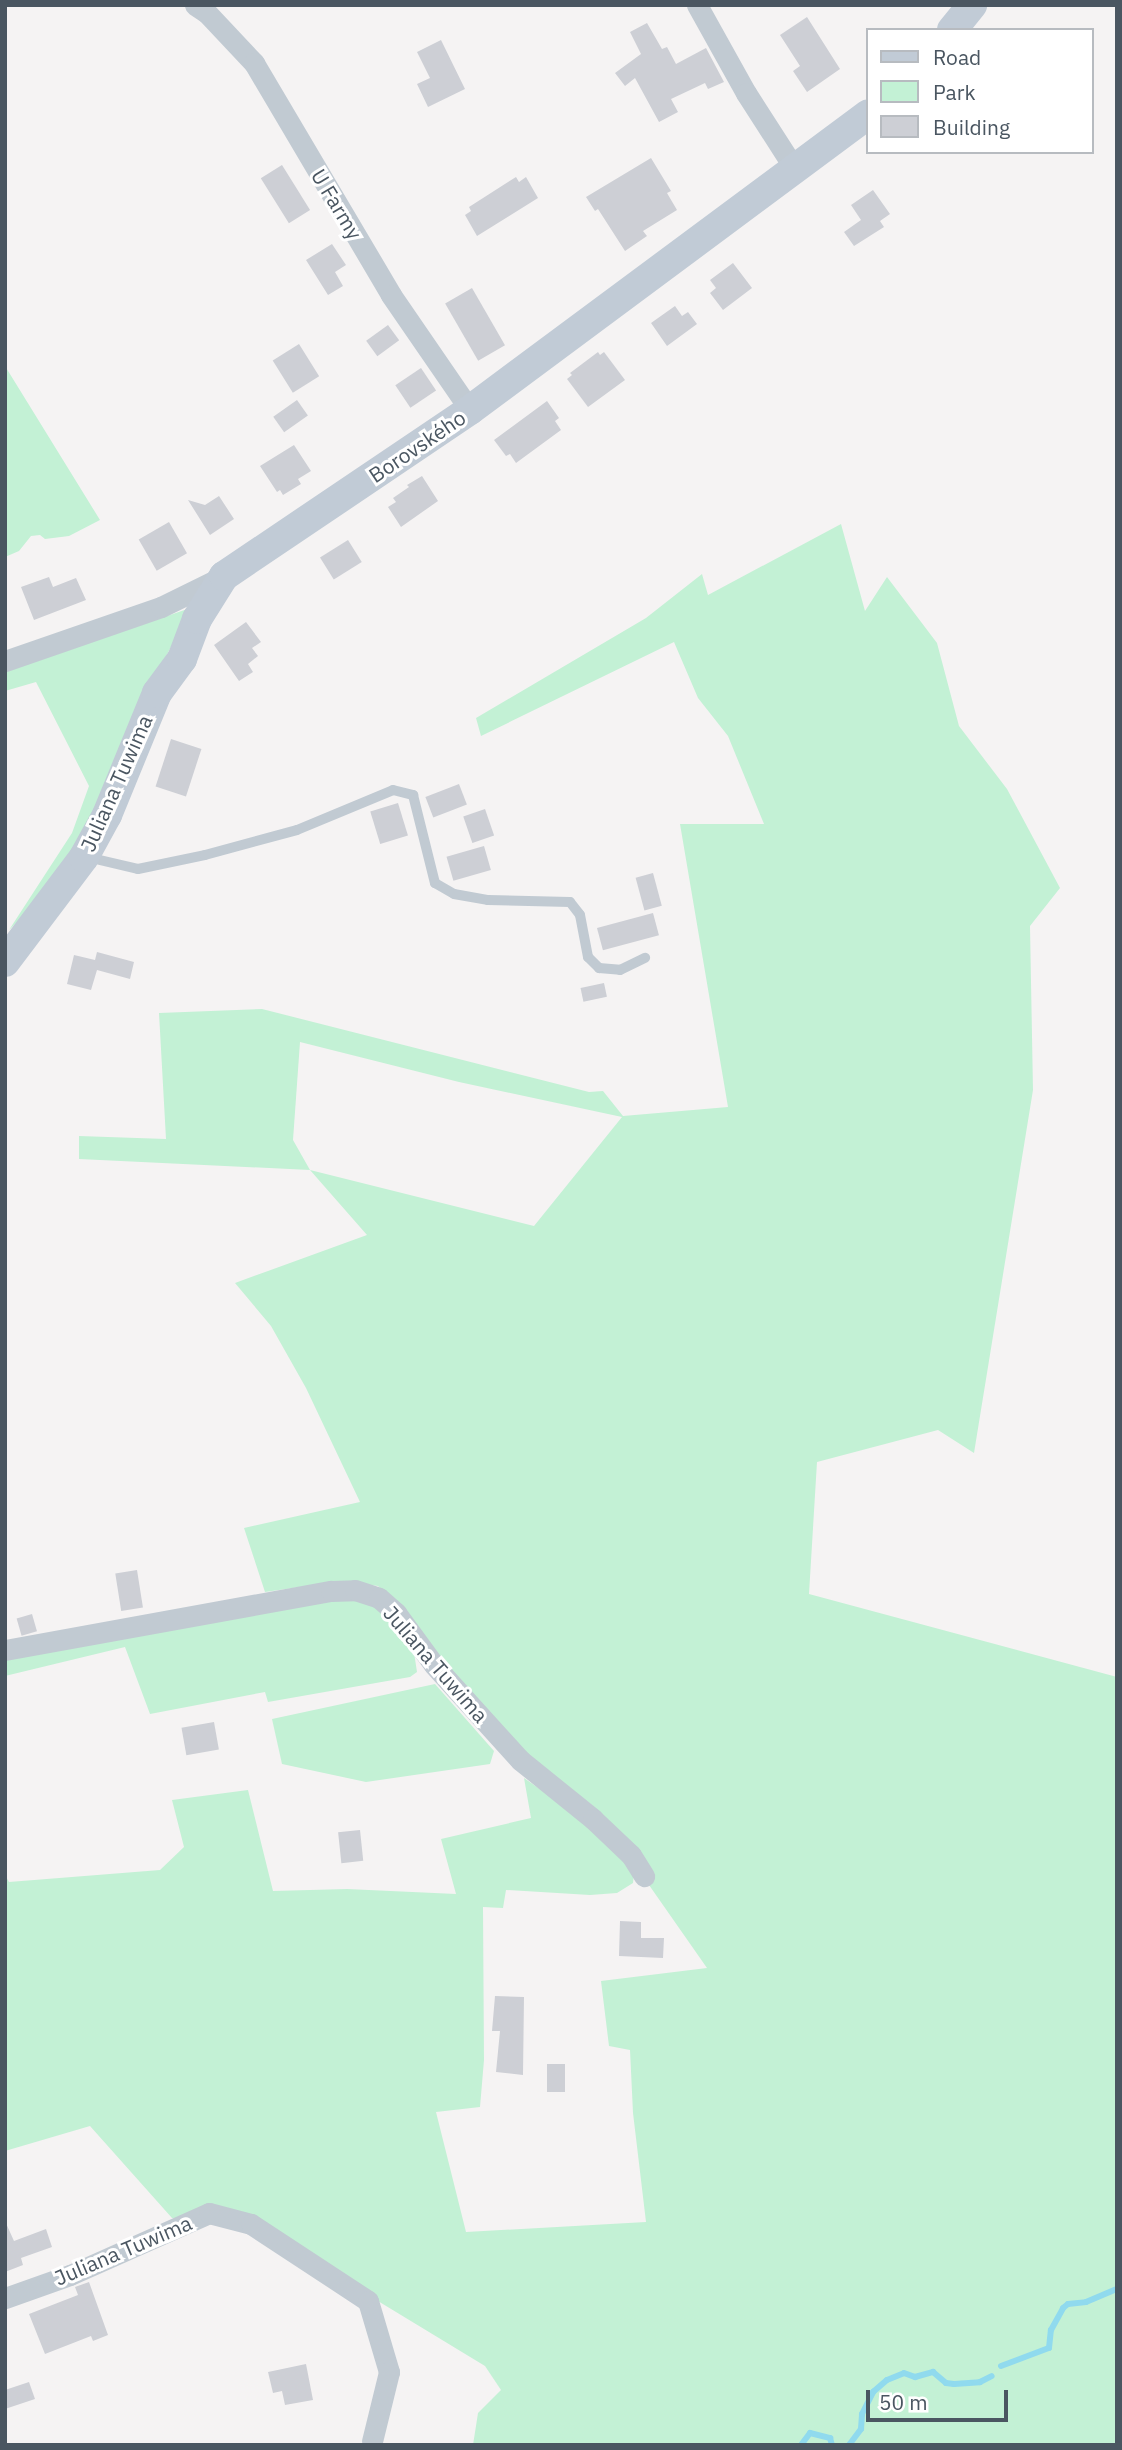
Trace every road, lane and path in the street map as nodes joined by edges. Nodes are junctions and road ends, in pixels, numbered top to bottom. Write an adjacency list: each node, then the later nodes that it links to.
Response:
1 (195, 5): 7 (street, U Farmy)
2 (697, 5): 6 (street)
3 (972, 5): 4 (main road)
4 (954, 28)
5 (866, 116): 6 (main road, Borovského)
6 (796, 171): 7 (main road, Borovského)
7 (470, 410): 8 (main road, Borovského)
8 (224, 576): 9 (main road, Juliana Tuwima)
9 (187, 609): 10 (street); 11 (main road, Juliana Tuwima)
10 (5, 661)
11 (84, 857): 12 (main road, Juliana Tuwima); 13 (lane)
12 (11, 946)
13 (645, 958)
14 (5, 1650): 15 (street, Juliana Tuwima)
15 (644, 1876)
16 (5, 2298): 17 (street, Juliana Tuwima)
17 (372, 2441)

